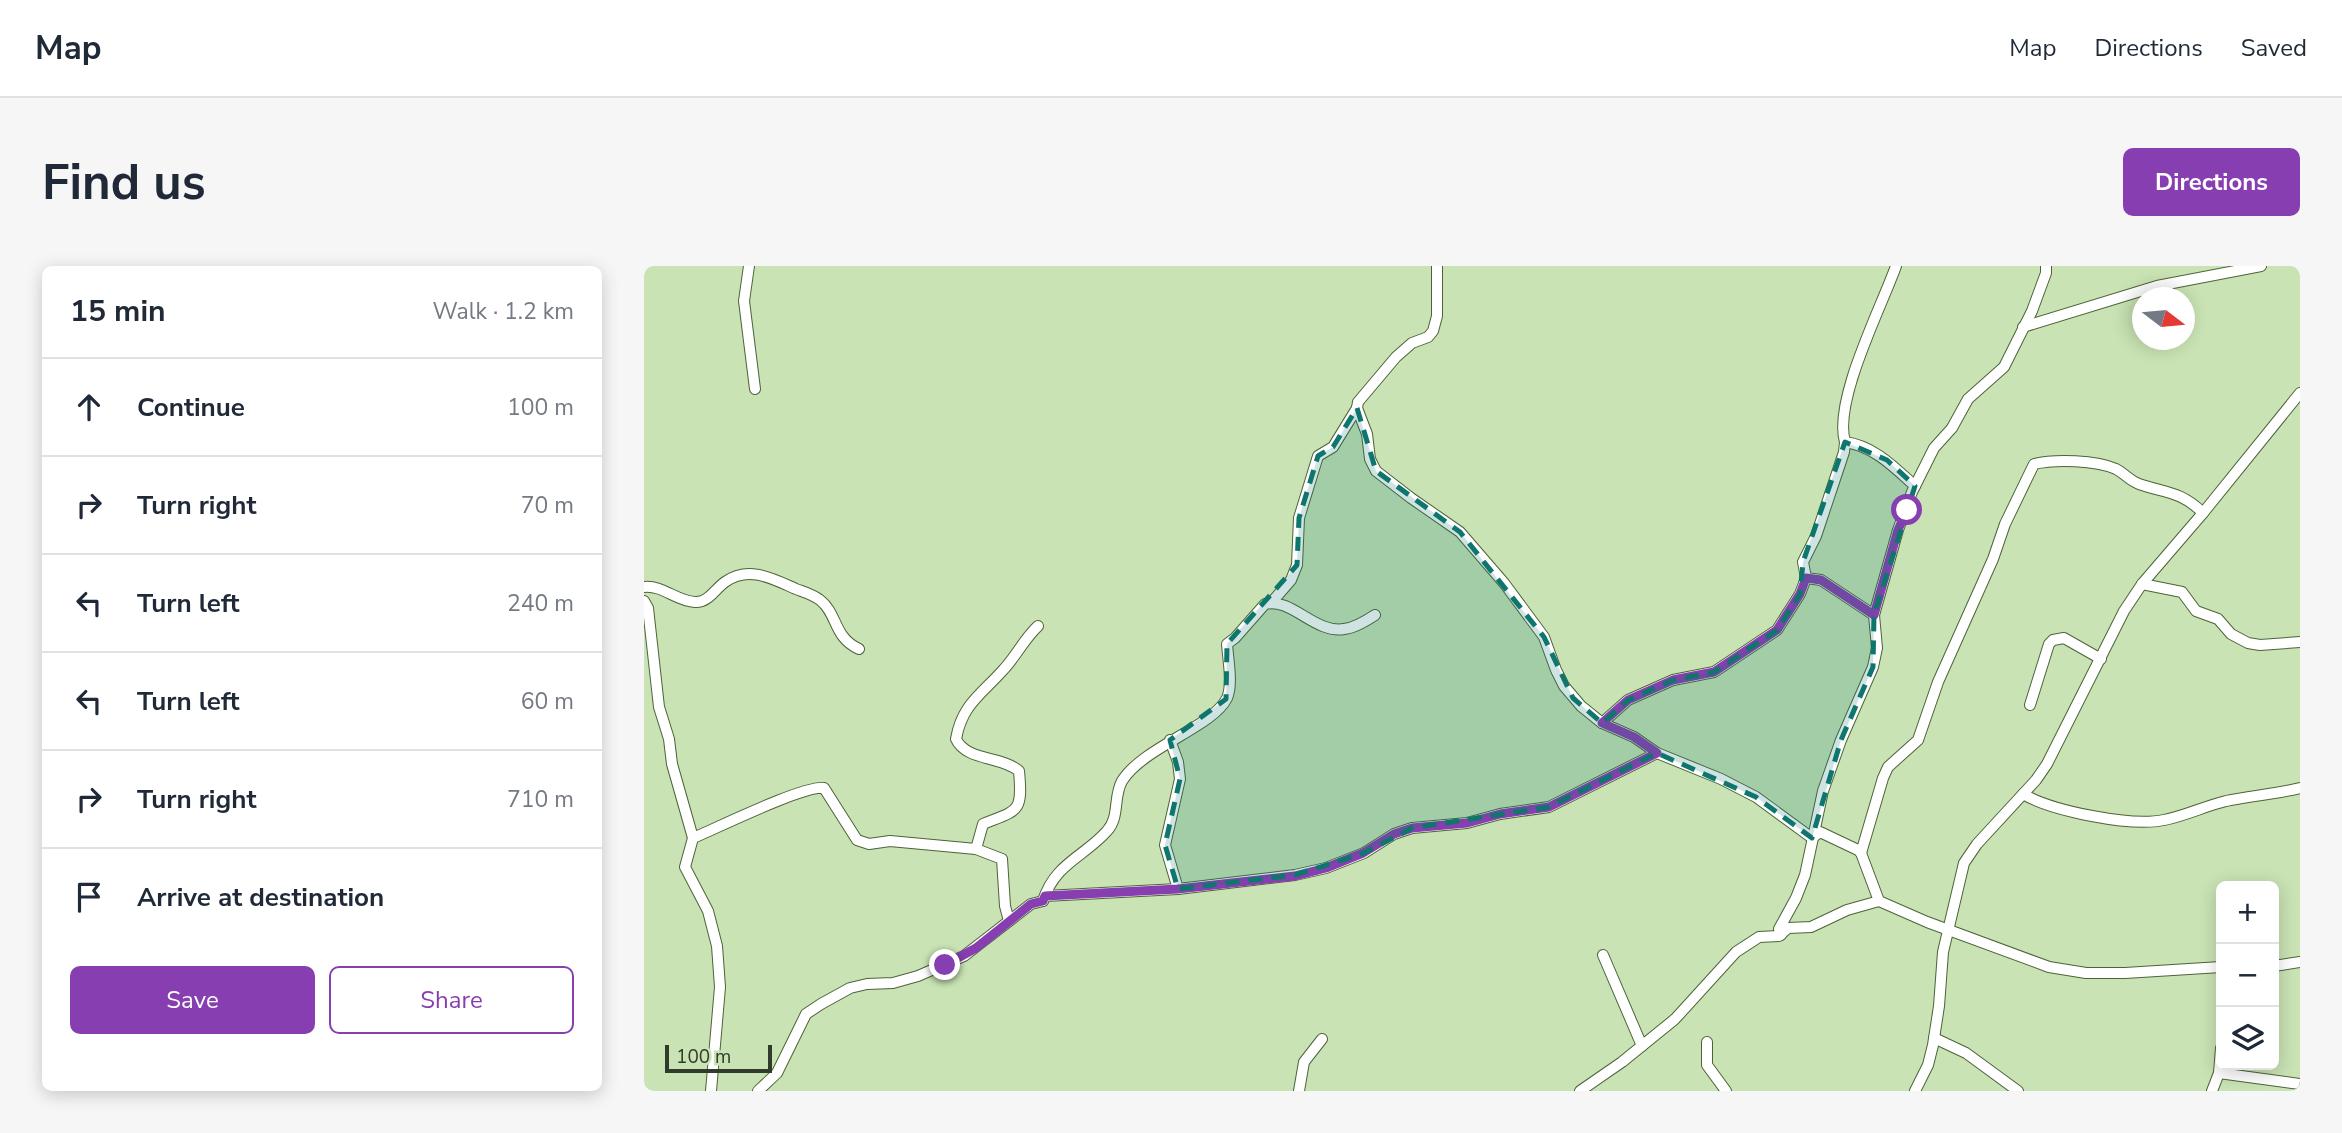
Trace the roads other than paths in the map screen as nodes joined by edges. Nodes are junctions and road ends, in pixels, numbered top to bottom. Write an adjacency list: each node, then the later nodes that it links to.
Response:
1 (750, 266): 7 (street)
2 (1437, 266): 9 (street)
3 (1896, 266): 10 (street)
4 (2046, 266): 6 (street)
5 (2261, 266): 6 (street)
6 (2023, 327): 11 (street)
7 (755, 389)
8 (2300, 393): 12 (street)
9 (1357, 408): 17 (street); 25 (street)
10 (1845, 442): 11 (street); 13 (street)
11 (1915, 486): 19 (street)
12 (2203, 513): 14 (street); 33 (street)
13 (1806, 578): 19 (street); 25 (street)
14 (2142, 584): 21 (street); 23 (street)
15 (644, 587): 22 (street)
16 (644, 601): 30 (street)
17 (1271, 603): 18 (street); 26 (street)
18 (1375, 615)
19 (1874, 615): 31 (street)
20 (1038, 626): 32 (street)
21 (2300, 642)
22 (859, 649)
23 (2101, 659): 24 (street); 29 (street)
24 (2030, 705)
25 (1602, 723): 27 (street)
26 (1170, 740): 34 (street); 35 (street)
27 (1657, 753): 31 (street); 34 (street)
28 (2300, 788): 29 (street)
29 (2023, 794): 38 (street)
30 (693, 838): 32 (street); 51 (street)
31 (1812, 838): 33 (street); 39 (street)
32 (976, 849): 37 (street)
33 (1861, 853): 36 (street)
34 (1178, 889): 35 (street)
35 (1043, 901): 37 (street)
36 (1879, 901): 38 (street); 39 (street)
37 (1009, 921): 52 (street)
38 (1947, 930): 43 (street); 44 (street)
39 (1781, 935): 47 (street)
40 (1602, 955): 47 (street)
41 (2300, 962): 42 (street)
42 (2279, 965)
43 (2216, 967)
44 (1934, 1038): 56 (street); 57 (street)
45 (1322, 1039): 53 (street)
46 (1707, 1042): 55 (street)
47 (1642, 1046): 54 (street)
48 (2218, 1070): 49 (street)
49 (2218, 1073): 50 (street); 58 (street)
50 (2300, 1084)
51 (710, 1091)
52 (758, 1091)
53 (1300, 1091)
54 (1580, 1091)
55 (1726, 1091)
56 (1915, 1091)
57 (2018, 1091)
58 (2212, 1091)

